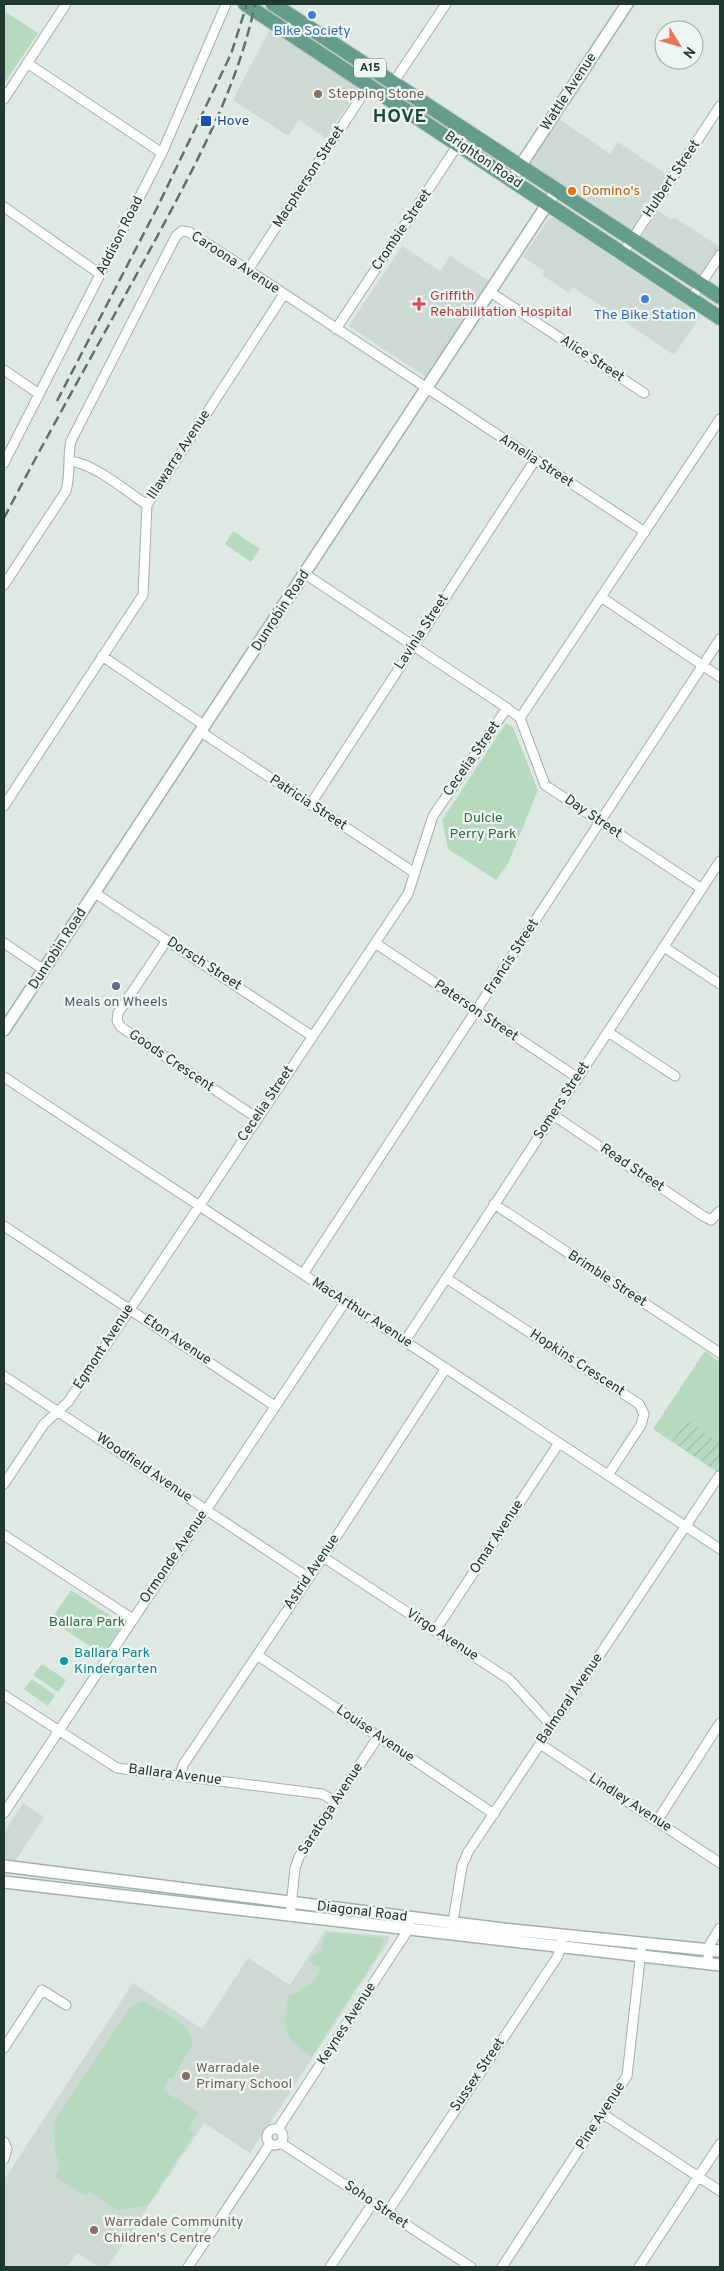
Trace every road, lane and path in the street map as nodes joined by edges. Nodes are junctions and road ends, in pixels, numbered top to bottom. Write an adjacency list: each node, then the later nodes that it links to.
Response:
1 (66, 4): 8 (street)
2 (226, 4): 15 (street, Addison Road)
3 (245, 4): 7 (main road, Brighton Road / A15)
4 (271, 4): 7 (street); 9 (main road, Brighton Road / A15)
5 (446, 4): 9 (street)
6 (622, 6): 16 (main road, Wattle Avenue)
7 (272, 22): 10 (main road, Brighton Road / A15)
8 (27, 63): 11 (street); 15 (street)
9 (393, 83): 13 (main road, Brighton Road / A15)
10 (369, 85): 14 (main road, Brighton Road / A15); 24 (street, Macpherson Street)
11 (4, 99)
12 (720, 106): 21 (street, Hulbert Street)
13 (468, 132): 14 (street, Crombie Street); 16 (main road, Brighton Road / A15)
14 (459, 144): 17 (main road, Brighton Road / A15); 32 (street, Crombie Street)
15 (162, 153): 25 (street, Addison Road)
16 (520, 167): 17 (main road, Wattle Avenue); 18 (main road, Brighton Road / A15)
17 (511, 180): 19 (main road, Brighton Road / A15)
18 (556, 191): 19 (main road, Dunrobin Road); 21 (main road, Brighton Road / A15)
19 (547, 204): 22 (main road, Brighton Road / A15); 27 (main road, Dunrobin Road)
20 (4, 207): 25 (street)
21 (631, 240): 22 (street, Hulbert Street); 26 (main road, Brighton Road / A15)
22 (623, 253): 30 (main road, Brighton Road / A15)
23 (720, 256): 26 (street)
24 (248, 270): 28 (street, Caroona Avenue); 39 (street, Caroona Avenue)
25 (100, 274): 36 (street, Addison Road)
26 (701, 285): 29 (main road, Brighton Road / A15); 30 (street)
27 (490, 292): 34 (main road, Dunrobin Road); 35 (street, Alice Street)
28 (284, 294): 32 (street, Caroona Avenue); 41 (street, Illawarra Avenue)
29 (720, 297)
30 (691, 299): 31 (main road, Brighton Road / A15)
31 (720, 318)
32 (336, 329): 34 (street, Caroona Avenue)
33 (4, 370): 36 (street)
34 (427, 390): 38 (street, Amelia Street); 43 (main road, Dunrobin Road)
35 (644, 393)
36 (39, 394): 40 (street, Addison Road)
37 (720, 419): 42 (street, Cecelia Street)
38 (535, 460): 42 (street, Amelia Street); 47 (street, Lavinia Street)
39 (70, 461): 41 (street); 44 (street, Caroona Avenue)
40 (4, 463)
41 (147, 505): 48 (street, Illawarra Avenue)
42 (645, 532): 45 (street, Cecelia Street)
43 (305, 574): 47 (street); 53 (main road, Dunrobin Road)
44 (4, 585)
45 (601, 597): 49 (street); 52 (street, Cecelia Street)
46 (720, 639): 49 (street, Francis Street)
47 (414, 646): 51 (street); 54 (street, Lavinia Street)
48 (102, 656): 53 (street, Patricia Street); 55 (street, Illawarra Avenue)
49 (703, 666): 50 (street); 56 (street, Francis Street)
50 (720, 678)
51 (507, 708): 52 (street, Cecelia Street); 59 (street, Cecelia Street)
52 (520, 718): 56 (street, Day Street)
53 (203, 729): 54 (street, Patricia Street); 61 (main road, Dunrobin Road)
54 (310, 805): 59 (street, Patricia Street)
55 (4, 806)
56 (600, 822): 60 (street, Day Street); 68 (street, Francis Street)
57 (720, 861): 58 (street, Somers Street)
58 (717, 872): 60 (street, Somers Street)
59 (415, 873): 64 (street, Cecelia Street)
60 (702, 889): 65 (street, Somers Street)
61 (95, 893): 62 (street, Dorsch Street); 66 (main road, Dunrobin Road)
62 (166, 940): 71 (street, Dorsch Street); 76 (street, Goods Crescent)
63 (4, 943): 66 (street)
64 (375, 943): 68 (street, Paterson Street); 71 (street, Cecelia Street)
65 (664, 947): 67 (street); 70 (street, Somers Street)
66 (44, 970): 69 (main road, Dunrobin Road)
67 (720, 984)
68 (476, 1011): 74 (street, Paterson Street); 81 (street, Francis Street)
69 (4, 1030)
70 (608, 1032): 72 (street); 74 (street, Somers Street)
71 (312, 1036): 76 (street, Cecelia Street)
72 (675, 1076)
73 (4, 1077): 78 (street, MacArthur Avenue)
74 (578, 1078): 75 (street, Somers Street)
75 (553, 1115): 77 (street, Somers Street); 79 (street, Read Street)
76 (257, 1118): 78 (street, Cecelia Street)
77 (494, 1204): 82 (street, Somers Street); 86 (street, Brimble Street)
78 (199, 1205): 81 (street, MacArthur Avenue); 84 (street, Egmont Avenue)
79 (720, 1211)
80 (4, 1226): 84 (street, Eton Avenue)
81 (303, 1274): 83 (street, MacArthur Avenue)
82 (446, 1278): 85 (street, Somers Street); 92 (street, Hopkins Crescent)
83 (345, 1302): 85 (street, MacArthur Avenue); 89 (street, Ormonde Avenue)
84 (130, 1309): 89 (street, Eton Avenue); 90 (street, Egmont Avenue)
85 (405, 1341): 87 (street, MacArthur Avenue)
86 (720, 1353)
87 (446, 1368): 91 (street, MacArthur Avenue); 99 (street, Astrid Avenue)
88 (4, 1376): 90 (street, Woodfield Avenue)
89 (276, 1406): 95 (street, Ormonde Avenue)
90 (58, 1411): 94 (street, Egmont Avenue); 95 (street, Woodfield Avenue)
91 (560, 1443): 92 (street, MacArthur Avenue); 102 (street, Omar Avenue)
92 (608, 1475): 96 (street, MacArthur Avenue)
93 (718, 1476): 96 (street, Balmoral Avenue)
94 (4, 1484)
95 (206, 1510): 100 (street, Woodfield Avenue); 101 (street, Ormonde Avenue)
96 (685, 1526): 98 (street, MacArthur Avenue); 106 (street, Balmoral Avenue)
97 (4, 1535): 101 (street)
98 (720, 1549)
99 (323, 1557): 100 (street, Astrid Avenue); 102 (street, Virgo Avenue)
100 (308, 1578): 103 (street, Astrid Avenue)
101 (133, 1619): 107 (street, Ormonde Avenue)
102 (436, 1631): 106 (street, Virgo Avenue)
103 (256, 1655): 108 (street, Louise Avenue); 110 (street, Astrid Avenue)
104 (4, 1695): 107 (street, Ballara Avenue)
105 (720, 1723): 114 (street)
106 (552, 1726): 109 (street, Balmoral Avenue)
107 (58, 1731): 110 (street, Ballara Avenue); 112 (street, Ormonde Avenue)
108 (378, 1736): 111 (street, Saratoga Avenue); 113 (street, Louise Avenue)
109 (540, 1744): 113 (street, Balmoral Avenue); 114 (street, Lindley Avenue)
110 (180, 1776): 111 (street, Ballara Avenue)
111 (335, 1801): 120 (street, Saratoga Avenue)
112 (4, 1813)
113 (494, 1814): 123 (street, Balmoral Avenue)
114 (657, 1821): 115 (street, Lindley Avenue)
115 (720, 1862)
116 (4, 1866): 118 (main road, Diagonal Road)
117 (4, 1882): 119 (main road, Diagonal Road)
118 (136, 1882): 119 (main road); 120 (main road, Diagonal Road)
119 (134, 1898): 121 (main road, Diagonal Road)
120 (291, 1903): 121 (street, Saratoga Avenue); 122 (main road, Diagonal Road)
121 (290, 1916): 125 (main road, Diagonal Road)
122 (410, 1918): 123 (main road, Diagonal Road); 125 (street, Keynes Avenue)
123 (452, 1922): 126 (street, Balmoral Avenue); 127 (main road, Diagonal Road)
124 (720, 1928): 129 (street)
125 (408, 1930): 126 (main road, Diagonal Road); 136 (street, Keynes Avenue)
126 (452, 1935): 127 (main road, Diagonal Road)
127 (562, 1941): 128 (main road, Diagonal Road); 130 (main road, Diagonal Road); 145 (street, Sussex Street)
128 (641, 1944): 129 (main road, Diagonal Road); 130 (street, Pine Avenue)
129 (715, 1951): 131 (street)
130 (640, 1957): 131 (main road, Diagonal Road); 135 (street, Pine Avenue)
131 (707, 1964): 132 (main road, Diagonal Road)
132 (720, 1965)
133 (66, 2005): 134 (street)
134 (4, 2048)
135 (603, 2114): 142 (street); 149 (street, Pine Avenue)
136 (278, 2129): 138 (street); 139 (street)
137 (4, 2142): 141 (street)
138 (281, 2143): 139 (street); 144 (street, Soho Street)
139 (270, 2144): 146 (street)
140 (720, 2144): 142 (street)
141 (4, 2159)
142 (698, 2177): 143 (street); 150 (street)
143 (720, 2191)
144 (373, 2203): 145 (street, Soho Street); 147 (street)
145 (387, 2213): 148 (street, Soho Street)
146 (188, 2267)
147 (330, 2267)
148 (470, 2267)
149 (502, 2267)
150 (639, 2267)

